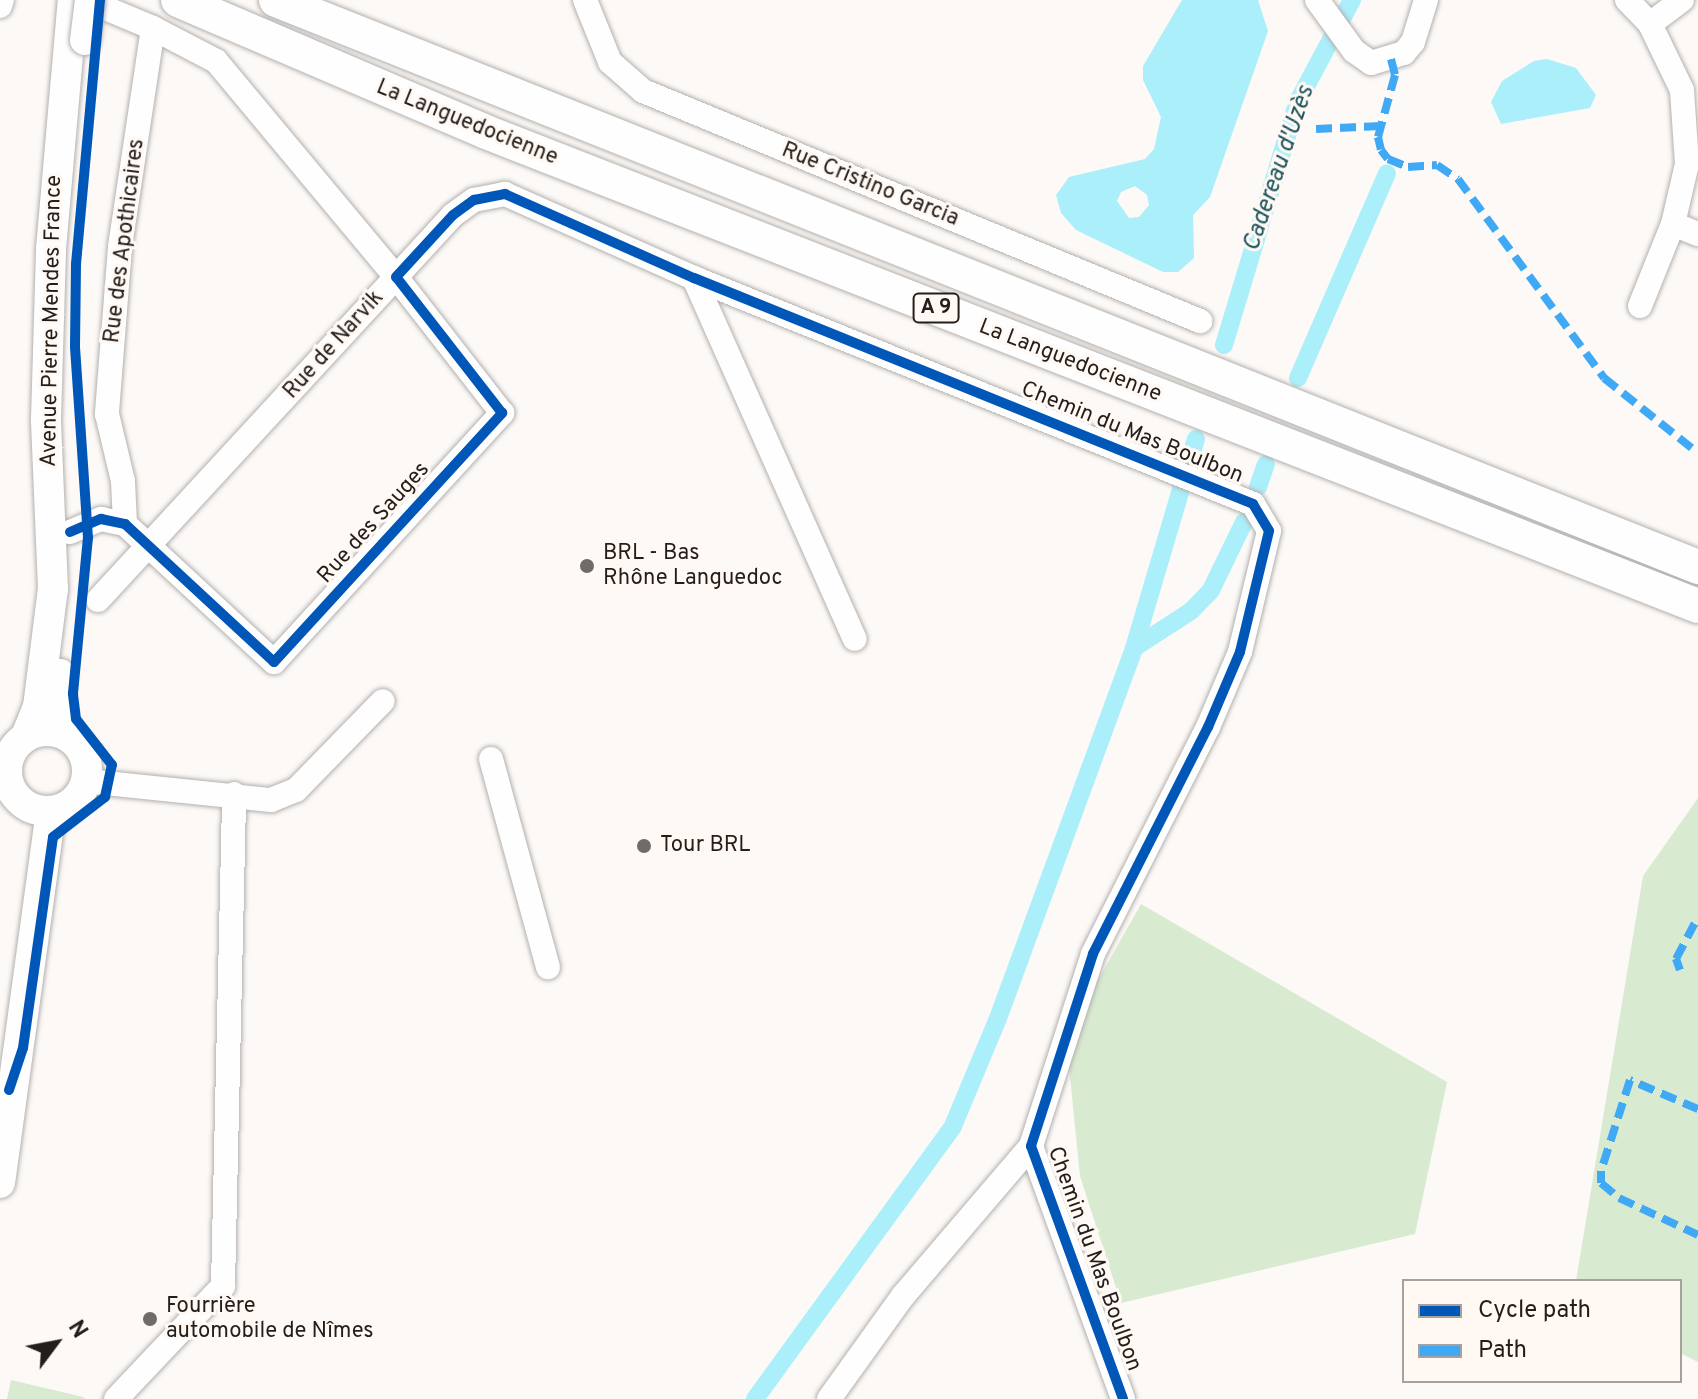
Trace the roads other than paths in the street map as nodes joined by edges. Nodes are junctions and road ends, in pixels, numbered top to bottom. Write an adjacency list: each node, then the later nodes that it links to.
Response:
1 (2, 0): 11 (street)
2 (73, 0): 14 (main road, Avenue Pierre Mendes France)
3 (88, 0): 13 (street); 14 (main road, Avenue Pierre Mendes France, bridge)
4 (178, 0): 26 (highway, La Languedocienne / A 9)
5 (276, 0): 24 (highway, La Languedocienne / A 9)
6 (585, 0): 20 (street, Rue Cristino Garcia)
7 (1317, 0): 8 (street)
8 (1426, 0)
9 (1627, 0): 12 (street)
10 (1682, 0): 12 (street)
11 (0, 6)
12 (1650, 24): 15 (street)
13 (153, 28): 17 (street, Rue de Narvik); 21 (street, Rue des Apothicaires)
14 (76, 37): 22 (main road, Avenue Pierre Mendes France); 30 (main road, Avenue Pierre Mendes France)
15 (1673, 224): 16 (street); 19 (street)
16 (1698, 234)
17 (396, 277): 18 (street, Chemin du Mas Boulbon); 23 (street, Rue de Narvik); 23 (street, Rue des Sauges)
18 (694, 278): 27 (street); 38 (street, Chemin du Mas Boulbon)
19 (1640, 306)
20 (1200, 321)
21 (125, 524): 22 (street); 23 (street)
22 (70, 532): 29 (main road, Avenue Pierre Mendes France)
23 (150, 547): 25 (street, Rue de Narvik)
24 (1698, 567)
25 (98, 600)
26 (1698, 606)
27 (855, 639)
28 (383, 701): 34 (street)
29 (65, 735): 30 (main road); 33 (main road)
30 (26, 736): 32 (main road)
31 (491, 759): 36 (street)
32 (3, 771): 35 (main road)
33 (86, 781): 34 (street); 35 (main road)
34 (234, 794): 40 (street)
35 (38, 808): 37 (main road); 39 (main road)
36 (548, 967)
37 (0, 1054)
38 (1031, 1146): 41 (street); 42 (street, Chemin du Mas Boulbon)
39 (0, 1183)
40 (116, 1399)
41 (829, 1399)
42 (1123, 1399)

